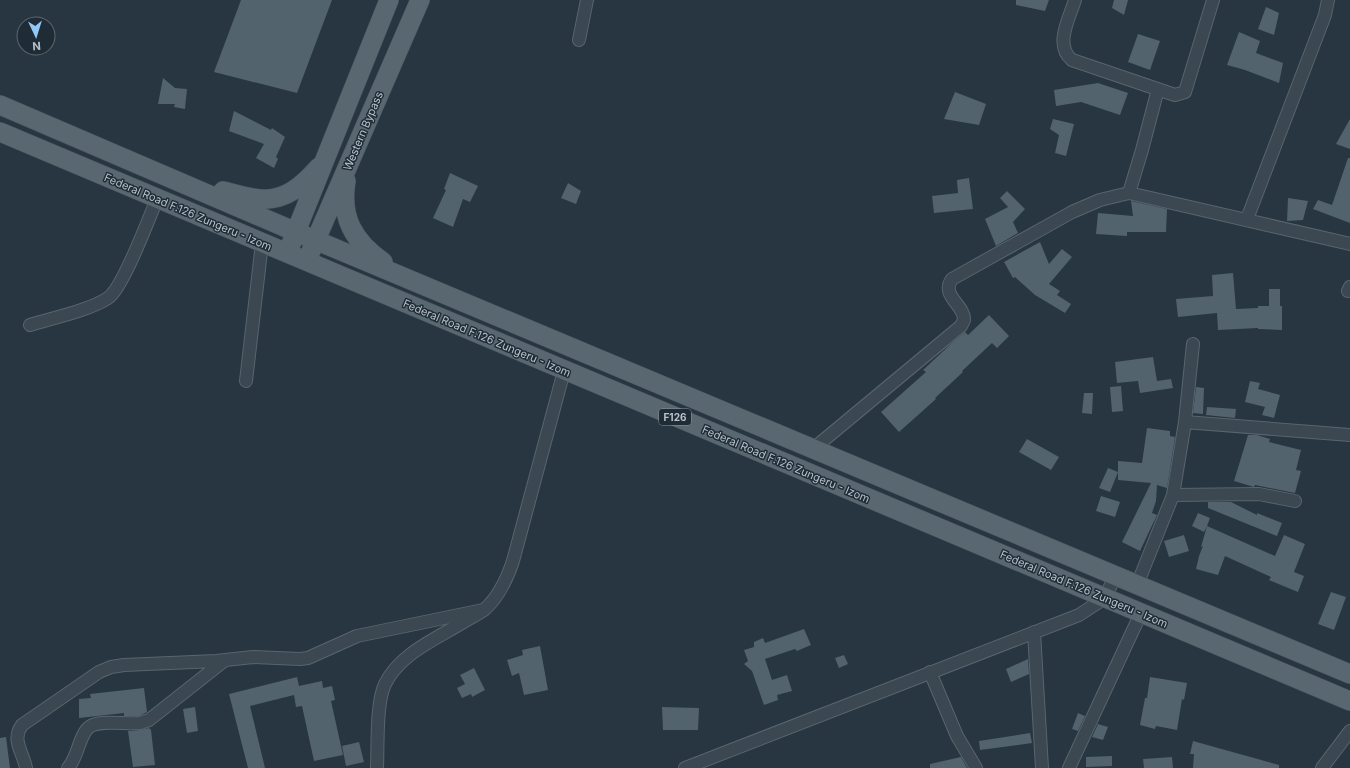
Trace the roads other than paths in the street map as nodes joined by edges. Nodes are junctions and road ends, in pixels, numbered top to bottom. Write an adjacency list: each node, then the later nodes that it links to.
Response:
1 (389, 0): 11 (main road, Western Bypass)
2 (420, 0): 12 (main road, Western Bypass)
3 (587, 0): 7 (street)
4 (1075, 0): 8 (street)
5 (1213, 0): 8 (street)
6 (1328, 0): 16 (street)
7 (579, 40)
8 (1158, 89): 14 (street)
9 (0, 105): 13 (main road, F126)
10 (0, 132): 15 (main road, Federal Road F.126 Zungeru - Izom / F126)
11 (326, 159): 13 (main road); 17 (main road, Western Bypass)
12 (348, 166): 18 (main road, Western Bypass); 23 (main road)
13 (180, 182): 17 (main road, F126)
14 (1129, 193): 16 (street); 30 (street)
15 (157, 199): 19 (main road, Federal Road F.126 Zungeru - Izom / F126); 24 (street)
16 (1247, 219): 20 (street)
17 (296, 232): 18 (main road, F126); 21 (main road, Western Bypass)
18 (316, 240): 22 (main road, Western Bypass); 23 (main road, F126)
19 (262, 243): 21 (main road, Federal Road F.126 Zungeru - Izom / F126); 27 (street)
20 (1350, 244)
21 (287, 254): 22 (main road, Federal Road F.126 Zungeru - Izom / F126)
22 (306, 262): 26 (main road, Federal Road F.126 Zungeru - Izom / F126)
23 (405, 278): 30 (main road, F126)
24 (30, 325)
25 (1193, 344): 28 (street)
26 (564, 371): 35 (main road, Federal Road F.126 Zungeru - Izom / F126); 36 (street)
27 (246, 381)
28 (1185, 422): 29 (street); 31 (street)
29 (1350, 435)
30 (813, 449): 33 (main road, F126)
31 (1173, 494): 32 (street); 34 (street)
32 (1295, 501)
33 (1115, 576): 34 (main road, F126); 35 (street)
34 (1137, 585): 41 (main road, F126)
35 (1105, 598): 37 (main road, Federal Road F.126 Zungeru - Izom / F126); 38 (street)
36 (483, 610): 39 (street); 46 (street)
37 (1141, 613): 42 (main road, Federal Road F.126 Zungeru - Izom / F126); 50 (street)
38 (1034, 632): 40 (street); 49 (street)
39 (225, 660): 44 (street); 45 (street)
40 (930, 672): 47 (street); 48 (street)
41 (1350, 674)
42 (1350, 701)
43 (1350, 731): 51 (street)
44 (26, 768)
45 (68, 768)
46 (378, 768)
47 (685, 768)
48 (976, 768)
49 (1042, 768)
50 (1069, 768)
51 (1322, 768)

